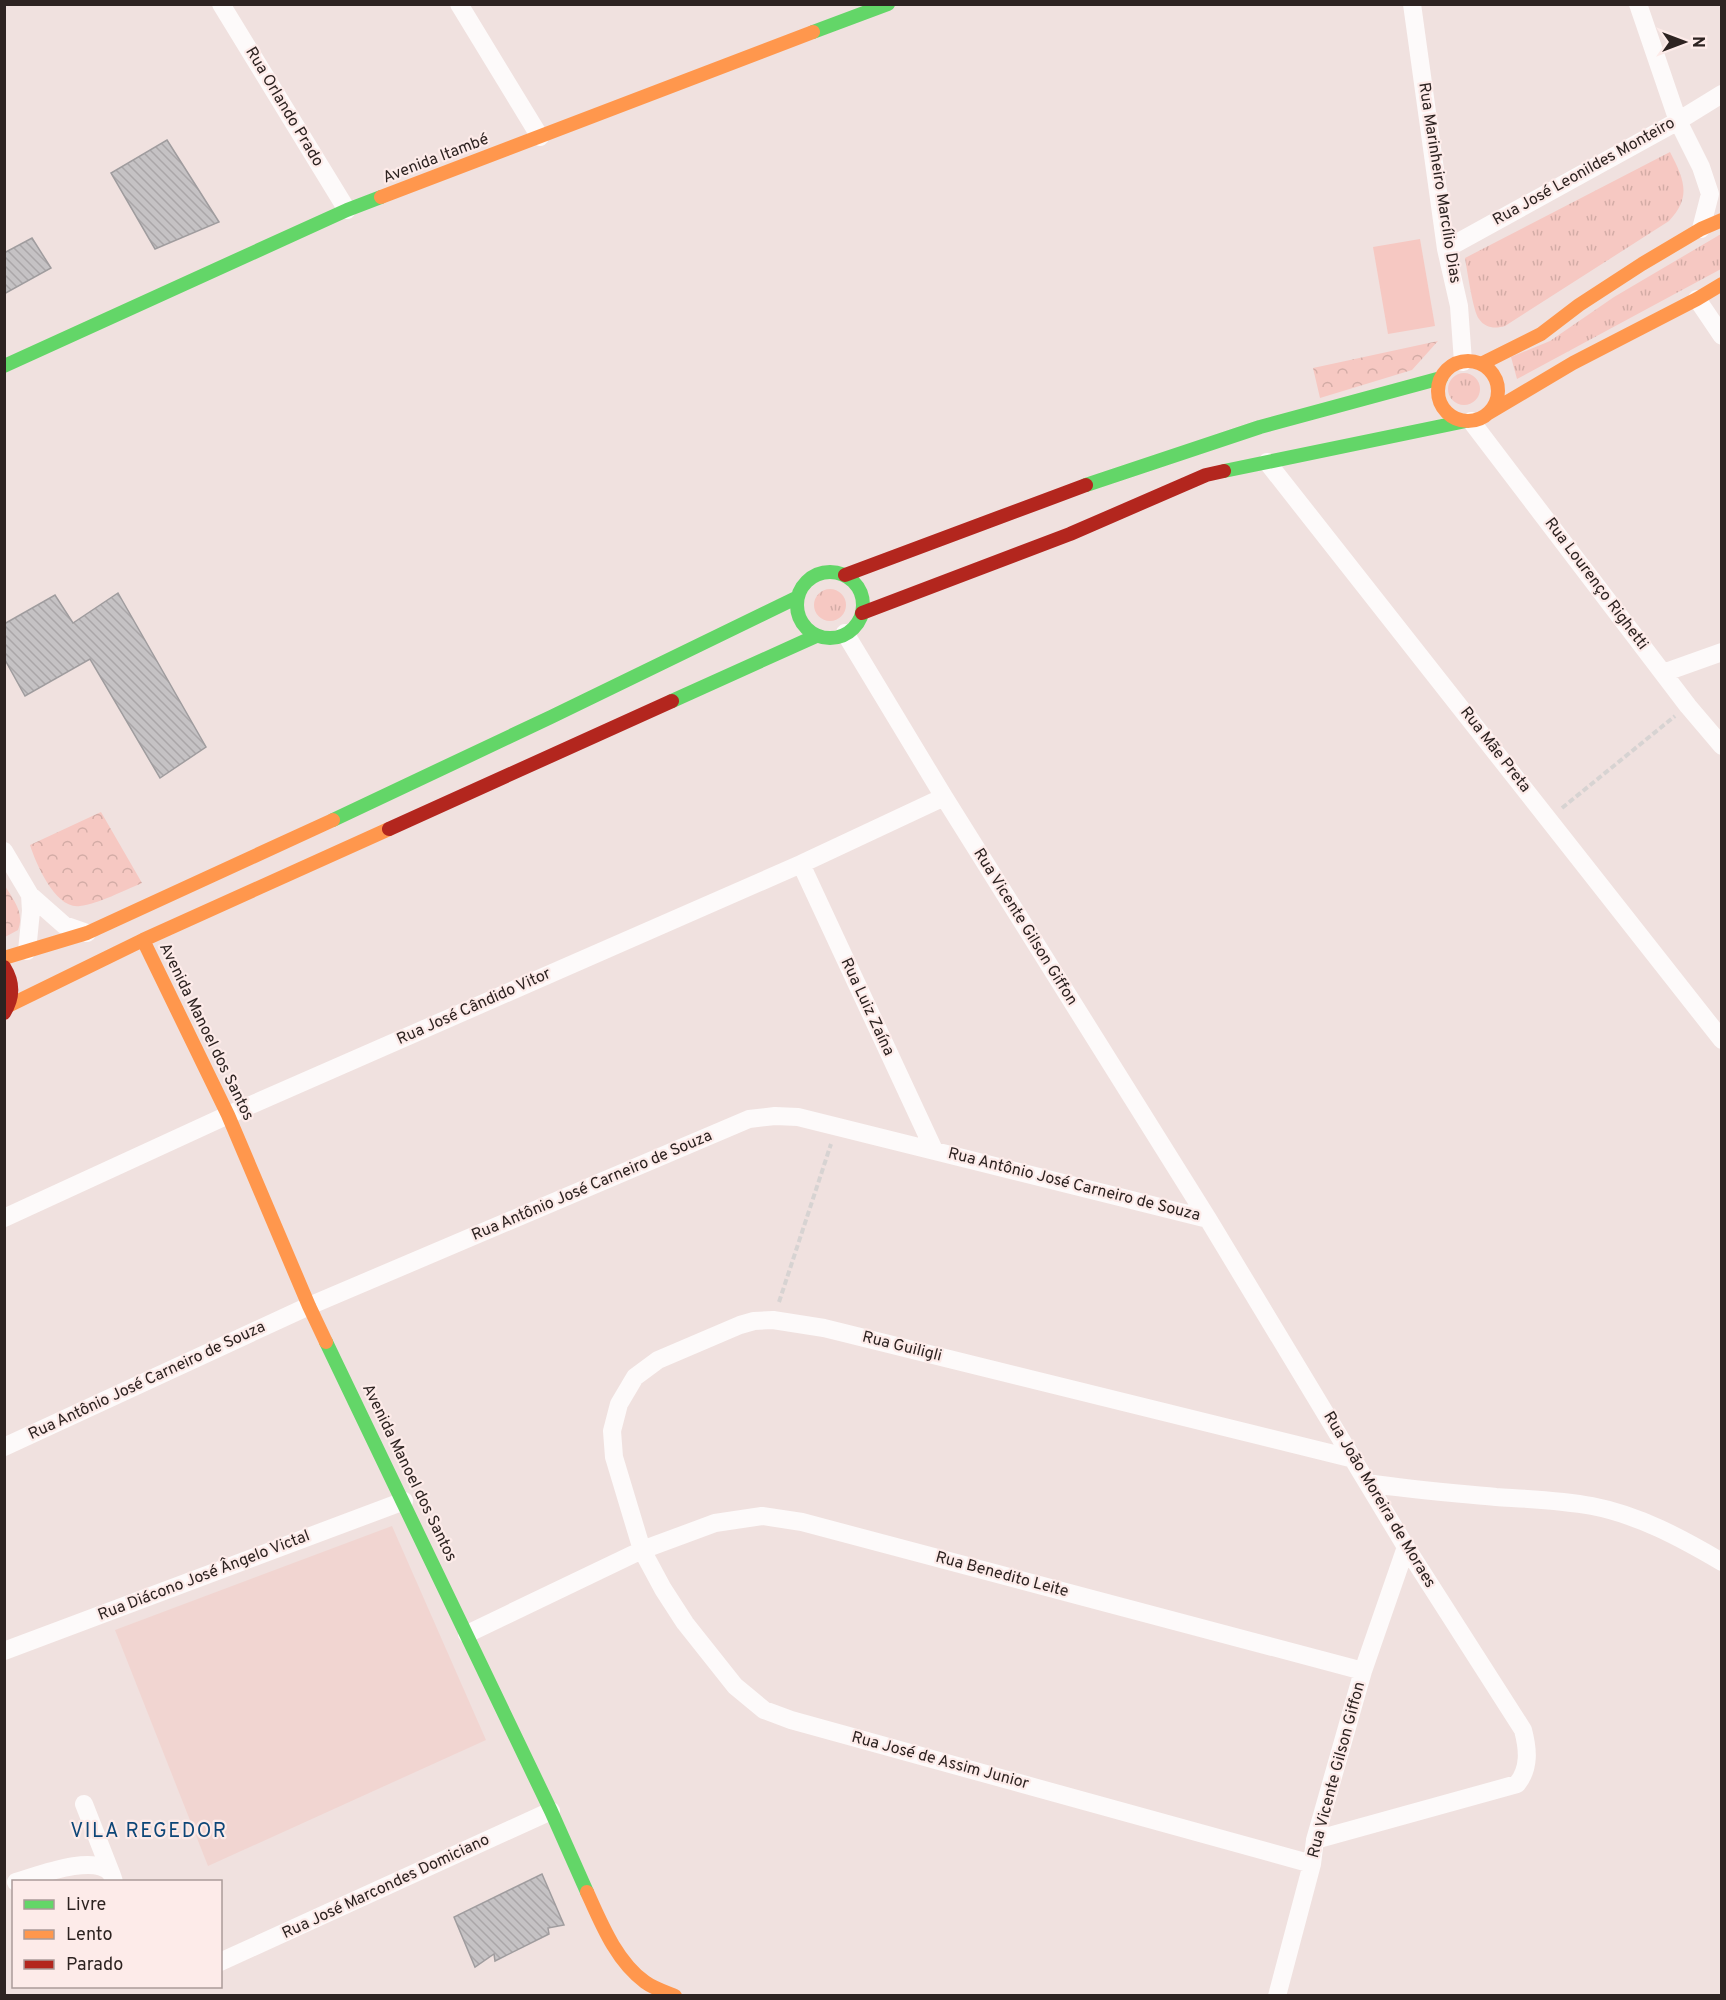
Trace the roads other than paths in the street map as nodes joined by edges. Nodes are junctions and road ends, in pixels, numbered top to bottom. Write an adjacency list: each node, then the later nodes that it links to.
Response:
1 (221, 4): 9 (street, Rua Orlando Prado)
2 (459, 4): 8 (street)
3 (888, 4): 8 (main road, Avenida Itambé)
4 (1412, 4): 12 (street, Rua Marinheiro Marcílio Dias)
5 (1638, 4): 7 (street)
6 (1722, 94): 7 (street, Rua José Leonildes Monteiro)
7 (1678, 121): 11 (street); 12 (street, Rua José Leonildes Monteiro)
8 (540, 137): 9 (main road, Avenida Itambé)
9 (347, 210): 17 (main road, Avenida Itambé)
10 (1722, 220): 11 (main road)
11 (1701, 229): 16 (main road)
12 (1446, 249): 16 (street, Rua Marinheiro Marcílio Dias)
13 (1722, 284): 14 (main road)
14 (1697, 299): 15 (street); 19 (main road)
15 (1722, 336)
16 (1472, 363): 18 (main road); 19 (main road)
17 (4, 366)
18 (1441, 378): 19 (main road); 21 (main road)
19 (1475, 418): 20 (main road); 27 (street, Rua Lourenço Righetti)
20 (1267, 462): 23 (main road); 39 (street, Rua Mãe Preta)
21 (846, 575): 22 (main road); 23 (main road)
22 (798, 597): 25 (main road); 33 (main road)
23 (862, 613): 24 (main road)
24 (846, 633): 25 (main road); 29 (street, Rua Vicente Gilson Giffon)
25 (816, 636): 34 (main road)
26 (1722, 652): 27 (street)
27 (1663, 673): 28 (street, Rua Lourenço Righetti)
28 (1722, 746)
29 (944, 797): 31 (street, Rua José Cândido Vitor); 43 (street, Rua Vicente Gilson Giffon)
30 (4, 851): 32 (street)
31 (801, 864): 40 (street, Rua José Cândido Vitor); 41 (street, Rua Luiz Zaína)
32 (30, 895): 33 (street); 35 (street)
33 (87, 933): 35 (main road)
34 (143, 940): 38 (main road); 40 (main road, Avenida Manoel dos Santos)
35 (27, 951): 36 (main road)
36 (4, 958)
37 (4, 967): 38 (main road)
38 (7, 1009)
39 (1722, 1040)
40 (228, 1114): 42 (street, Rua José Cândido Vitor); 44 (main road, Avenida Manoel dos Santos)
41 (934, 1150): 43 (street, Rua Antônio José Carneiro de Souza); 44 (street, Rua Antônio José Carneiro de Souza)
42 (4, 1218)
43 (1208, 1219): 46 (street, Rua João Moreira de Moraes)
44 (309, 1306): 45 (street, Rua Antônio José Carneiro de Souza); 48 (main road, Avenida Manoel dos Santos)
45 (4, 1447)
46 (1354, 1459): 47 (street, Rua João Moreira de Moraes); 50 (street, Rua Guiligli)
47 (1368, 1483): 49 (street, Rua João Moreira de Moraes); 51 (street)
48 (404, 1502): 52 (main road, Avenida Manoel dos Santos); 53 (street, Rua Diácono José Ângelo Victal)
49 (1406, 1547): 54 (street, Rua Vicente Gilson Giffon); 57 (street, Rua João Moreira de Moraes)
50 (642, 1550): 52 (street, Rua Benedito Leite); 54 (street, Rua Benedito Leite); 58 (street, Rua José de Assim Junior)
51 (1722, 1562)
52 (467, 1634): 56 (main road, Avenida Manoel dos Santos)
53 (4, 1651)
54 (1363, 1671): 57 (street, Rua Vicente Gilson Giffon)
55 (84, 1804): 59 (street)
56 (551, 1811): 61 (street, Rua José Marcondes Domiciano); 62 (main road, Avenida Manoel dos Santos)
57 (1315, 1840): 58 (street, Rua Vicente Gilson Giffon)
58 (1312, 1864): 63 (street, Rua Vicente Gilson Giffon)
59 (113, 1877): 60 (street)
60 (23, 1880)
61 (222, 1961)
62 (675, 1995)
63 (1277, 1995)

